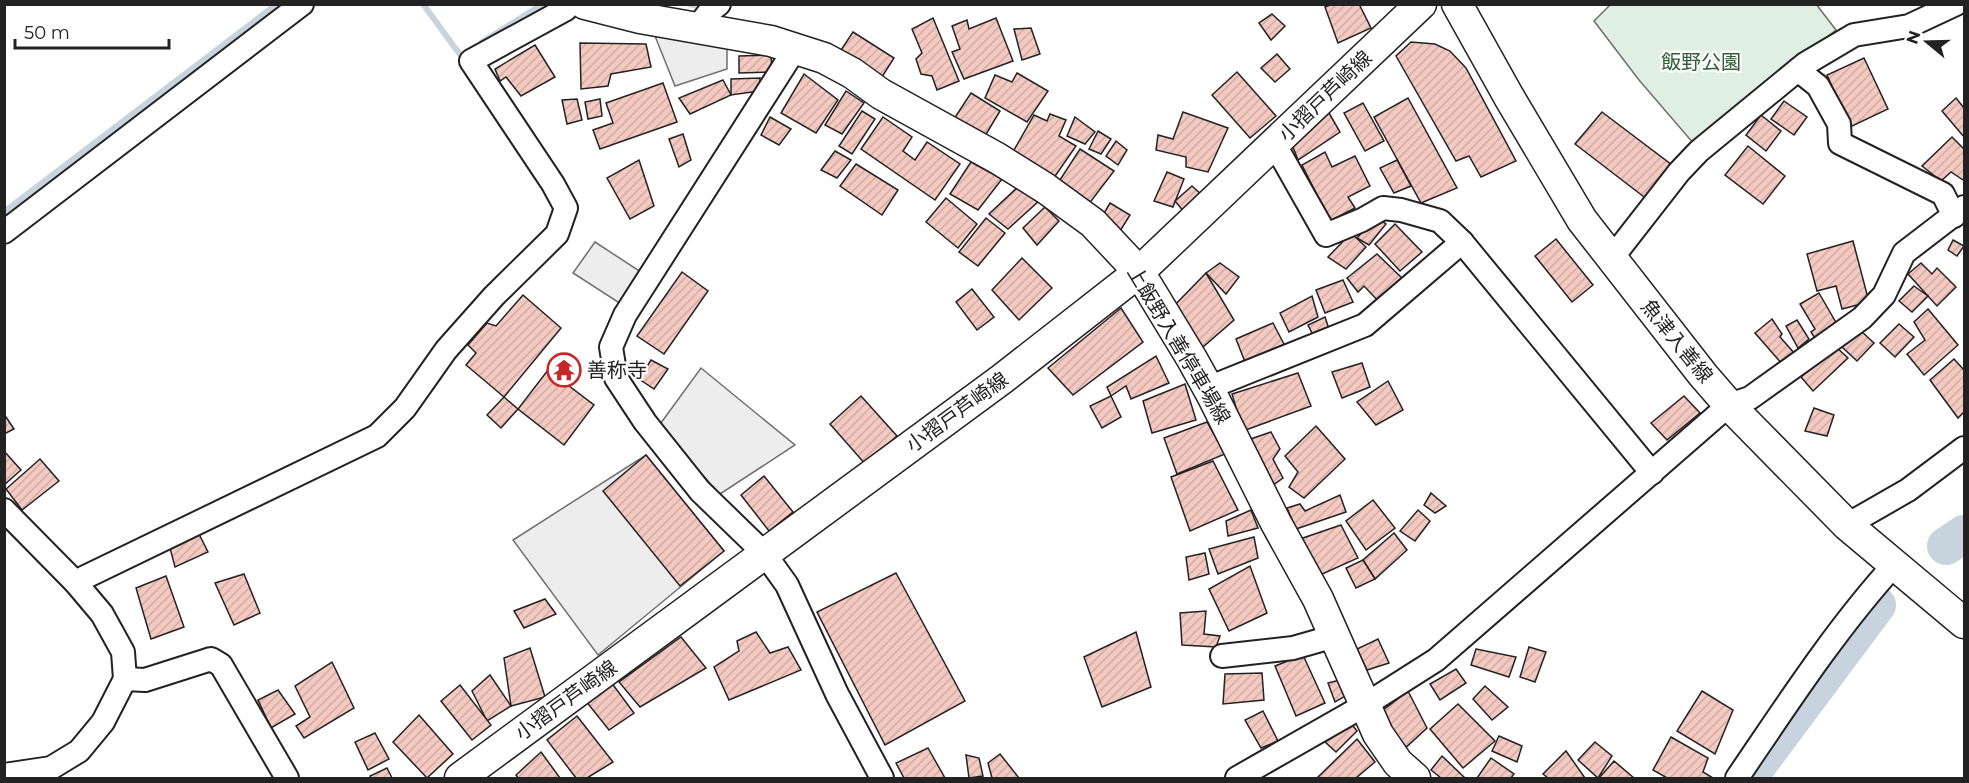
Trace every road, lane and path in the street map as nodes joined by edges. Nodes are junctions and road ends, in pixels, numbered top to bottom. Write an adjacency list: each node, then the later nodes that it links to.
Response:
1 (302, 4): 13 (street)
2 (568, 4): 25 (street)
3 (585, 4): 8 (main road, 上飯野入善停車場線)
4 (719, 4): 8 (street)
5 (1421, 4): 11 (main road, 小摺戸芦崎線)
6 (1457, 4): 15 (main road, 魚津入善線)
7 (1956, 4): 10 (street)
8 (696, 29): 9 (main road, 上飯野入善停車場線)
9 (795, 49): 16 (main road, 上飯野入善停車場線); 23 (street)
10 (1798, 70): 12 (street); 15 (street)
11 (1275, 145): 14 (street); 16 (main road, 小摺戸芦崎線)
12 (1959, 211): 18 (street)
13 (4, 232)
14 (1462, 242): 17 (street); 20 (street)
15 (1612, 258): 18 (main road, 魚津入善線)
16 (1139, 272): 17 (main road, 上飯野入善停車場線); 23 (main road, 小摺戸芦崎線)
17 (1208, 388): 27 (main road, 上飯野入善停車場線)
18 (1730, 405): 20 (street); 22 (main road, 魚津入善線)
19 (1965, 448): 22 (street)
20 (1652, 472): 30 (street)
21 (4, 510): 25 (street)
22 (1847, 525): 24 (main road, 魚津入善線)
23 (764, 553): 33 (main road, 小摺戸芦崎線); 34 (street)
24 (1894, 565): 26 (main road, 魚津入善線); 37 (street)
25 (75, 582): 29 (street)
26 (1965, 623)
27 (1335, 636): 28 (street); 30 (main road, 上飯野入善停車場線)
28 (1222, 656)
29 (125, 679): 31 (street); 32 (street)
30 (1365, 705): 35 (street); 36 (main road, 上飯野入善停車場線)
31 (4, 775)
32 (287, 778)
33 (460, 778)
34 (882, 778)
35 (1237, 778)
36 (1415, 778)
37 (1737, 778)

